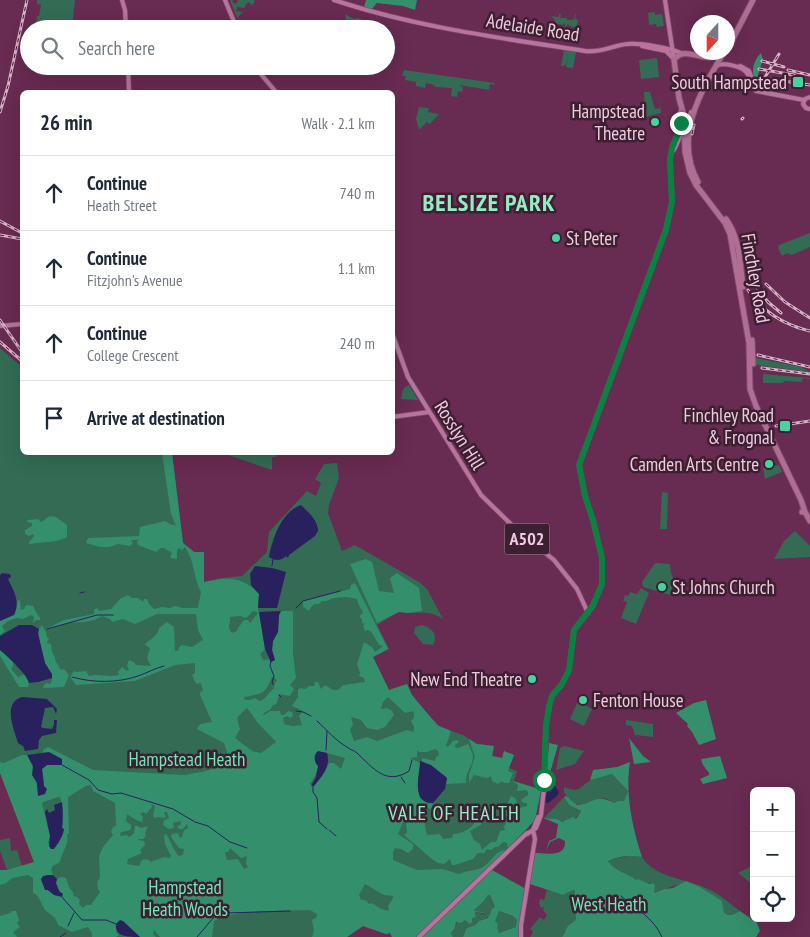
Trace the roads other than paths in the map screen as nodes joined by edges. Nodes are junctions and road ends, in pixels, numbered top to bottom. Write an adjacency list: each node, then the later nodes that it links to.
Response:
1 (225, 0): 7 (main road)
2 (334, 0): 11 (main road, Adelaide Road)
3 (665, 0): 10 (main road)
4 (752, 0): 8 (highway); 9 (highway)
5 (123, 2): 6 (main road)
6 (125, 20)
7 (233, 20)
8 (735, 30)
9 (735, 34)
10 (672, 43): 12 (main road); 13 (main road); 14 (main road)
11 (640, 45): 12 (main road, Adelaide Road); 16 (main road, Adelaide Road)
12 (665, 49): 13 (main road, Adelaide Road)
13 (671, 50): 14 (main road, Adelaide Road); 16 (main road)
14 (680, 52): 15 (highway, Adelaide Road); 16 (highway)
15 (690, 54)
16 (673, 58): 31 (highway, Finchley Road)
17 (709, 60): 21 (highway)
18 (711, 60): 20 (main road)
19 (721, 60): 20 (highway, Finchley Road)
20 (720, 63): 21 (highway, Finchley Road); 26 (main road); 26 (main road)
21 (711, 72): 29 (highway, Finchley Road)
22 (129, 75): 24 (main road)
23 (262, 75): 25 (main road)
24 (130, 90)
25 (274, 90)
26 (760, 91): 28 (main road)
27 (810, 97): 28 (main road)
28 (804, 100): 30 (main road)
29 (696, 102): 32 (highway); 39 (highway, Finchley Road)
30 (810, 109)
31 (682, 111): 32 (highway); 33 (highway, Finchley Road); 34 (main road)
32 (691, 112): 33 (main road)
33 (684, 128): 34 (main road); 35 (highway, Finchley Road)
34 (677, 140): 35 (main road); 43 (main road)
35 (685, 147): 39 (highway, Finchley Road)
36 (20, 324): 37 (main road)
37 (0, 326)
38 (395, 342): 40 (main road, Rosslyn Hill / A502)
39 (758, 408): 42 (highway, Finchley Road)
40 (429, 412): 41 (main road); 43 (main road, Rosslyn Hill / A502)
41 (395, 417)
42 (810, 522)
43 (588, 613): 44 (main road)
44 (533, 830): 45 (main road); 46 (main road)
45 (419, 937)
46 (522, 937)

